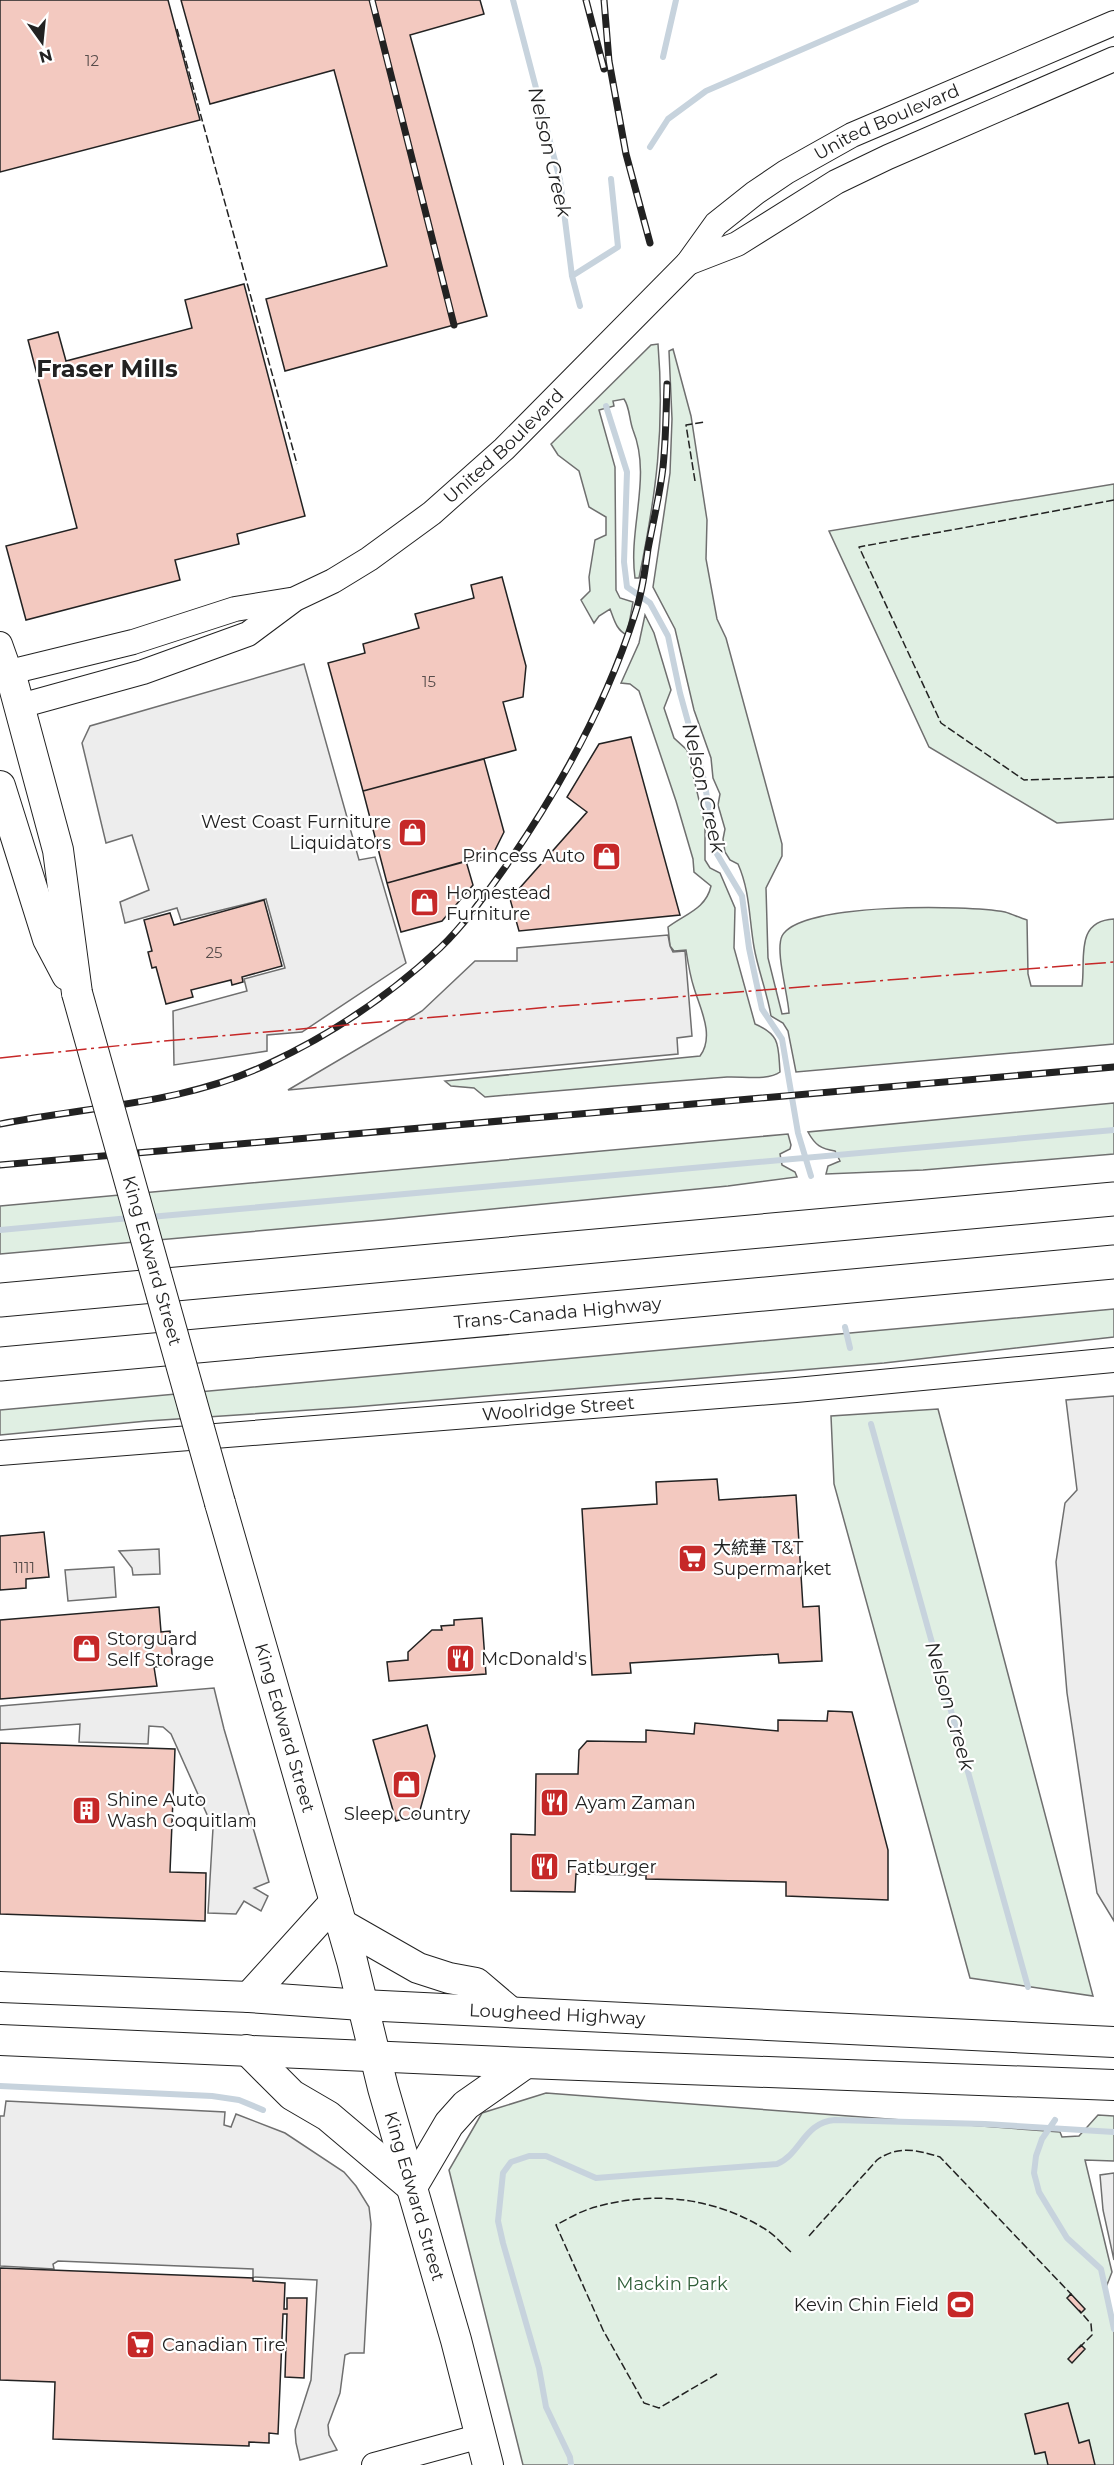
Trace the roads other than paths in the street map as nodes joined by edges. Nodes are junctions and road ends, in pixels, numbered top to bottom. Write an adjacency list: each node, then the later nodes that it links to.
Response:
1 (1114, 23): 3 (street, United Boulevard)
2 (1114, 58): 3 (street, United Boulevard)
3 (688, 263): 4 (street, United Boulevard)
4 (295, 599): 5 (street, United Boulevard); 6 (street, United Boulevard)
5 (3, 664): 6 (main road, King Edward Street)
6 (10, 708): 8 (main road, King Edward Street)
7 (0, 786): 8 (main road, King Edward Street)
8 (76, 993): 15 (main road, King Edward Street, bridge)
9 (1114, 1199): 11 (highway)
10 (1114, 1262): 13 (highway, Trans-Canada Highway)
11 (0, 1300)
12 (1114, 1360): 14 (street, Woolridge Street)
13 (0, 1364)
14 (0, 1453)
15 (338, 1913): 17 (main road); 18 (main road, King Edward Street); 19 (main road)
16 (0, 1987): 17 (main road, Lougheed Highway)
17 (249, 1997): 18 (main road, Lougheed Highway)
18 (362, 2005): 19 (main road, Lougheed Highway); 23 (main road, King Edward Street)
19 (509, 2011): 21 (main road, Lougheed Highway)
20 (0, 2040): 22 (main road)
21 (1114, 2042)
22 (247, 2050): 23 (main road); 26 (main road)
23 (375, 2055): 24 (main road); 26 (main road, King Edward Street)
24 (526, 2063): 25 (main road); 26 (main road)
25 (1114, 2085)
26 (412, 2187): 27 (main road, King Edward Street)
27 (481, 2436): 28 (street); 29 (main road, King Edward Street)
28 (374, 2465)
29 (488, 2465)

